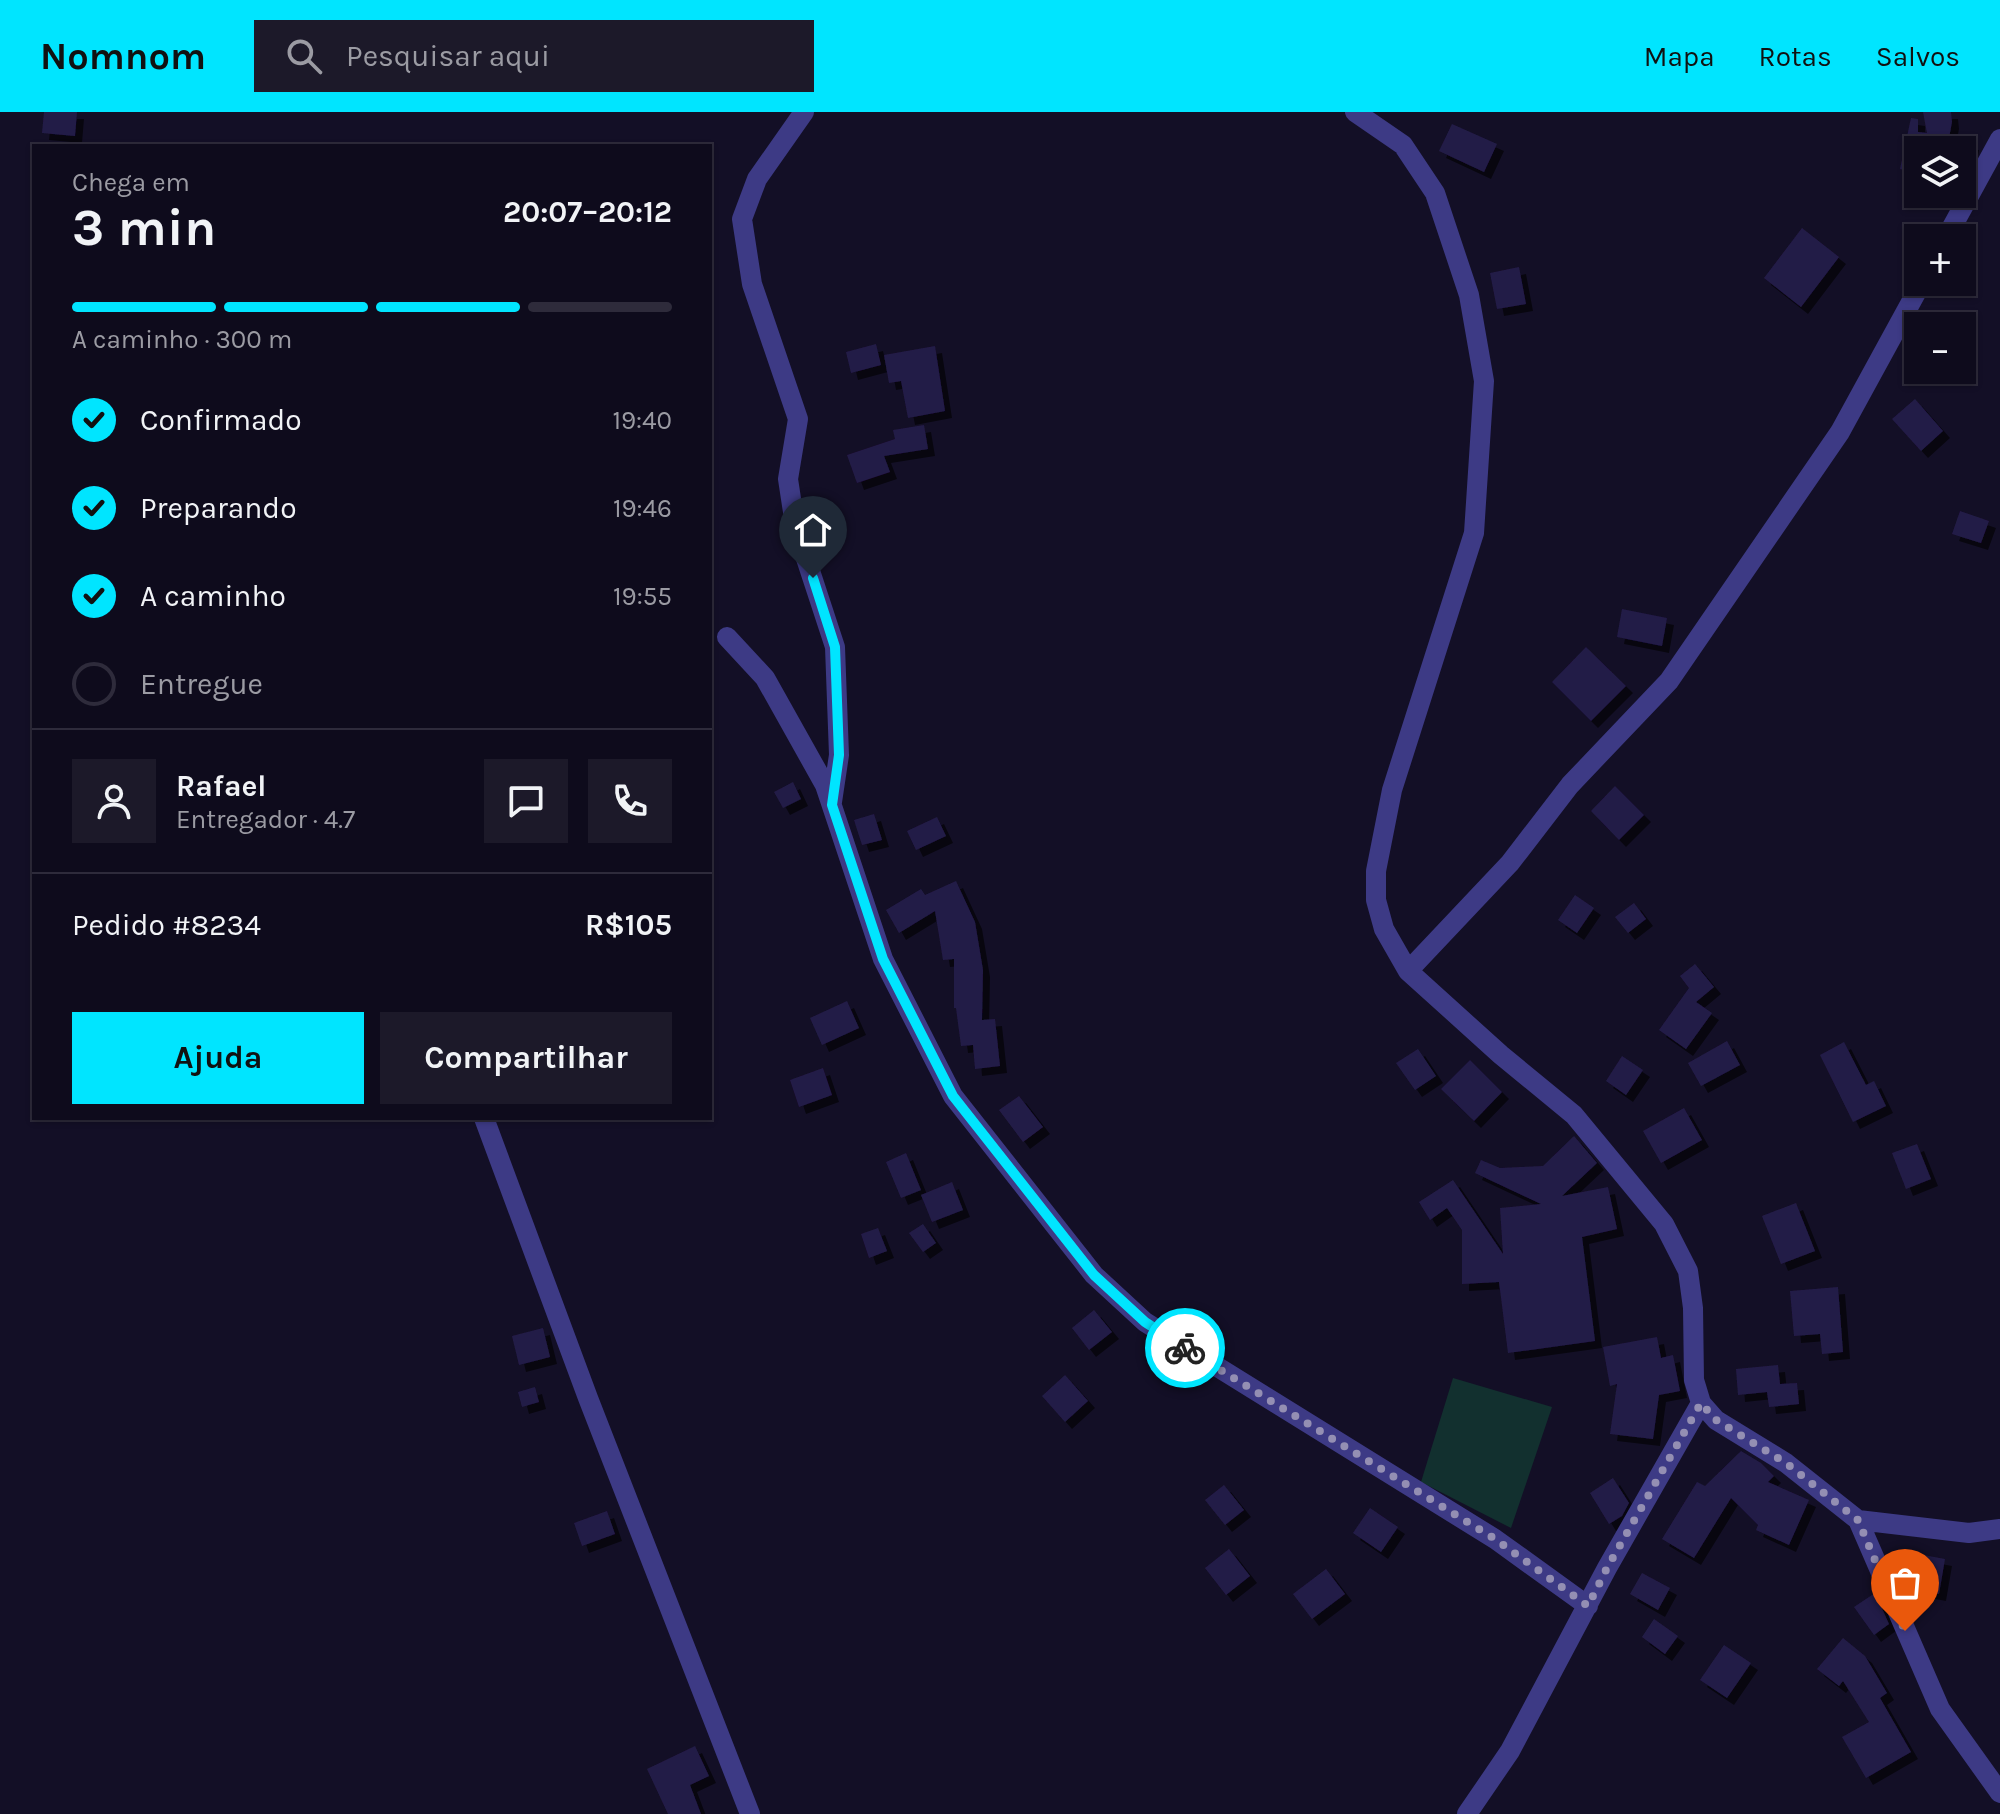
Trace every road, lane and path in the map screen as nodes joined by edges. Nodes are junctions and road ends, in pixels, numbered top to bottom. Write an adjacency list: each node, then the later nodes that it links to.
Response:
1 (804, 112): 7 (street)
2 (1355, 112): 8 (street)
3 (2000, 139): 4 (street)
4 (1954, 224)
5 (1914, 296): 8 (street)
6 (727, 637): 7 (street)
7 (832, 805): 13 (street)
8 (1408, 971): 10 (street)
9 (485, 1120): 15 (street)
10 (1701, 1403): 11 (street); 13 (street)
11 (1858, 1520): 12 (street); 14 (street)
12 (2000, 1529)
13 (1588, 1606): 16 (street)
14 (2000, 1793)
15 (750, 1814)
16 (1467, 1814)

